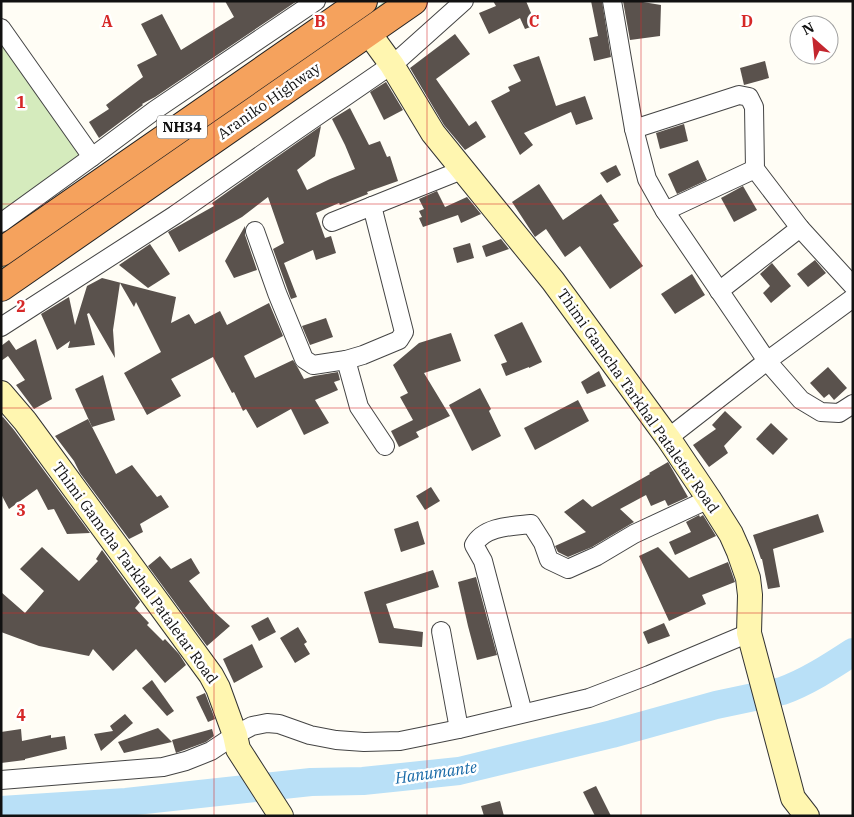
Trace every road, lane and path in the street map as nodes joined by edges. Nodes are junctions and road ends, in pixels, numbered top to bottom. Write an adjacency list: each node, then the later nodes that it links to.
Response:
1 (316, 1): 10 (street)
2 (363, 1): 19 (highway, Araniko Highway / NH34)
3 (413, 1): 7 (highway, Araniko Highway / NH34)
4 (464, 1): 8 (street)
5 (612, 1): 9 (street)
6 (1, 28): 10 (street)
7 (368, 32): 8 (street, Thimi Gamcha Tarkhal Pataletar Road); 21 (highway, Araniko Highway / NH34)
8 (392, 65): 12 (street, Thimi Gamcha Tarkhal Pataletar Road); 24 (street)
9 (634, 129): 11 (street); 14 (street)
10 (92, 158): 16 (street)
11 (755, 169): 14 (street); 17 (street)
12 (462, 170): 13 (street); 29 (street, Thimi Gamcha Tarkhal Pataletar Road)
13 (372, 206): 15 (street); 25 (street)
14 (665, 211): 22 (street)
15 (332, 222)
16 (1, 224)
17 (800, 228): 20 (street); 22 (street)
18 (255, 231): 25 (street)
19 (1, 252)
20 (853, 286)
21 (1, 287)
22 (719, 291): 26 (street)
23 (853, 298): 26 (street)
24 (1, 327)
25 (346, 360): 30 (street)
26 (767, 361): 28 (street); 29 (street)
27 (1, 393): 36 (street, Thimi Gamcha Tarkhal Pataletar Road)
28 (853, 404)
29 (668, 438): 31 (street, Thimi Gamcha Tarkhal Pataletar Road)
30 (385, 446)
31 (709, 499): 33 (street, Thimi Gamcha Tarkhal Pataletar Road); 34 (street)
32 (442, 630): 35 (street)
33 (750, 637): 34 (street); 39 (street, Thimi Gamcha Tarkhal Pataletar Road)
34 (523, 713): 35 (street)
35 (459, 729): 36 (street)
36 (237, 742): 37 (street); 38 (street, Thimi Gamcha Tarkhal Pataletar Road)
37 (1, 780)
38 (281, 816)
39 (807, 816)

